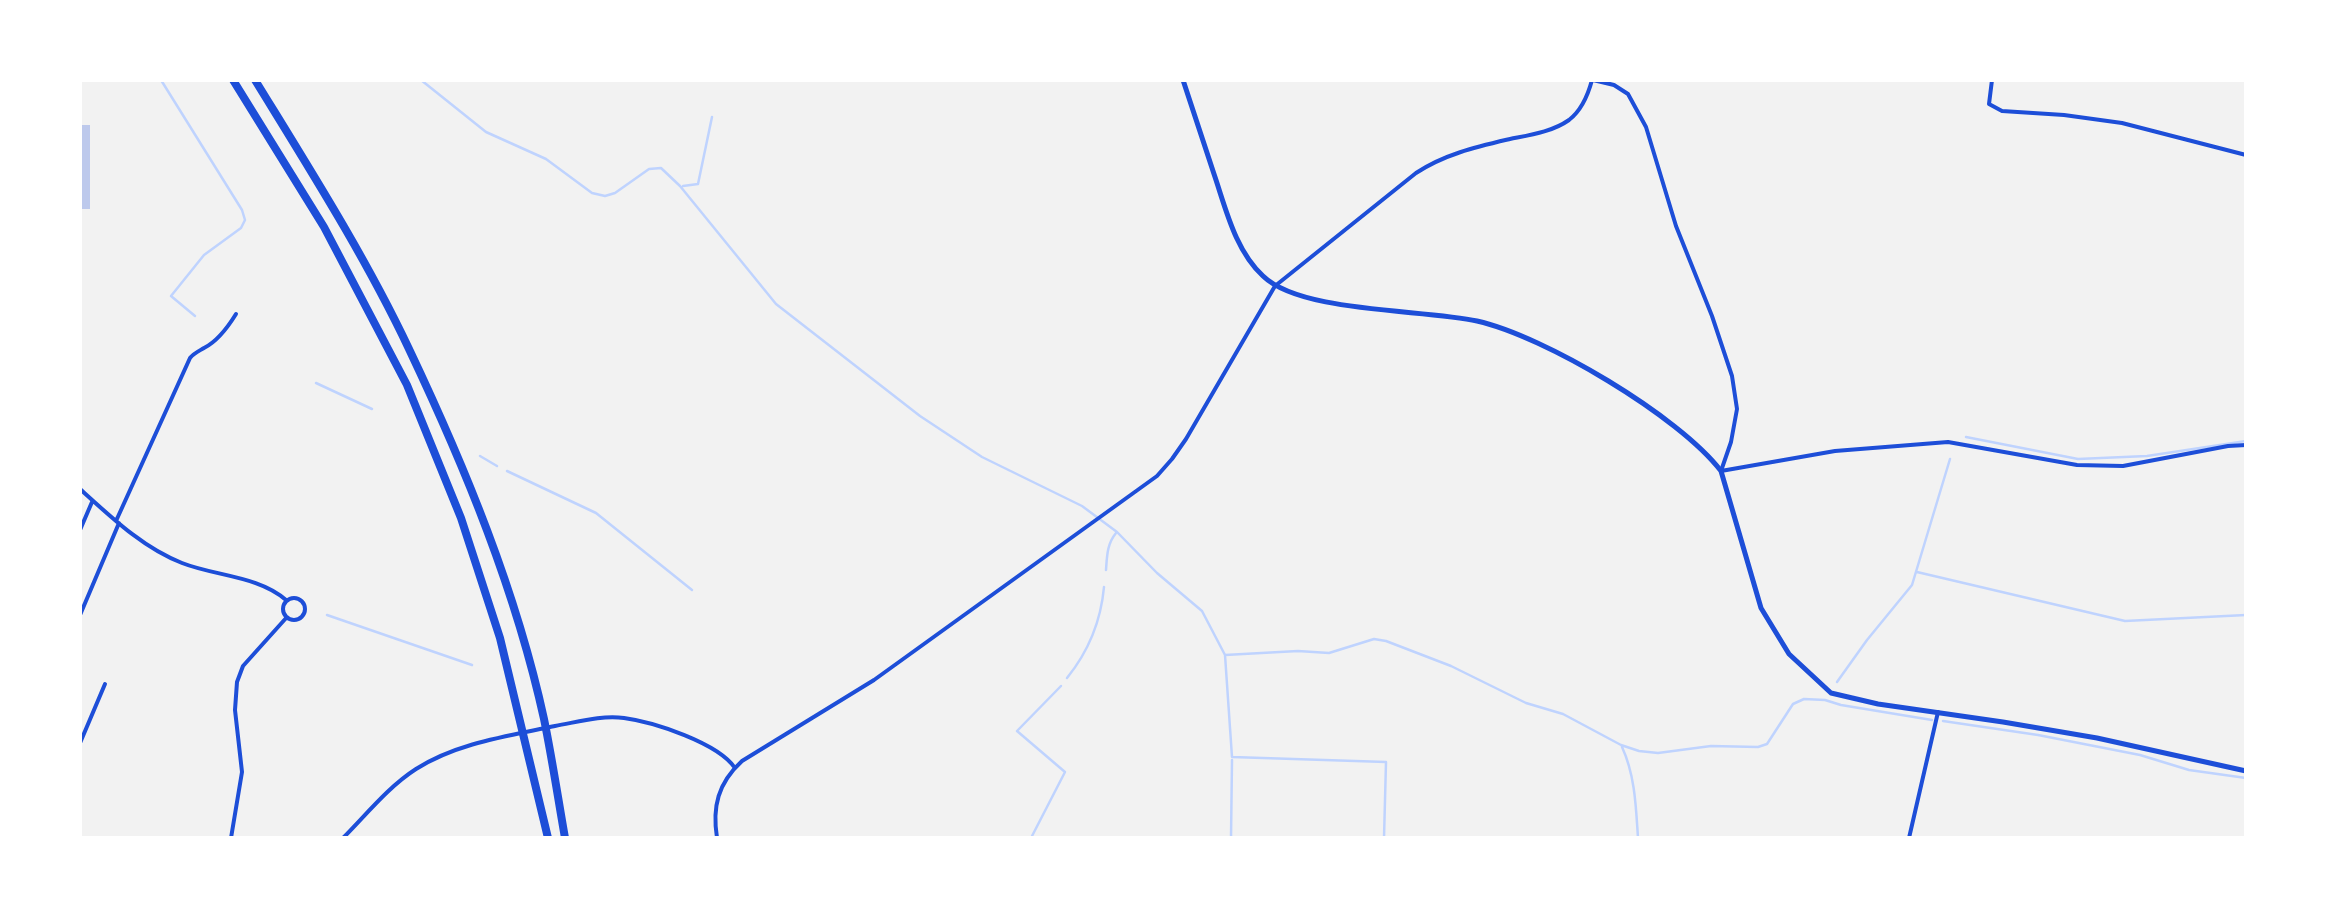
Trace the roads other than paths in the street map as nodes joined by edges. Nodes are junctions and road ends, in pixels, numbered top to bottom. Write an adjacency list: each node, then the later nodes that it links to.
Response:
1 (234, 80): 25 (highway)
2 (255, 80): 26 (highway)
3 (1183, 80): 7 (street)
4 (1592, 80): 7 (street); 10 (street)
5 (1992, 80): 6 (street)
6 (2246, 155)
7 (1275, 286): 10 (street); 21 (street)
8 (236, 314): 13 (street)
9 (2246, 445): 10 (street)
10 (1721, 471): 19 (street)
11 (80, 490): 12 (street)
12 (92, 500): 13 (street); 14 (street)
13 (118, 522): 15 (street); 16 (street)
14 (80, 530)
15 (286, 600): 17 (street); 17 (street)
16 (80, 616)
17 (287, 617): 23 (street)
18 (104, 684): 20 (street)
19 (1938, 712): 22 (street); 28 (street)
20 (80, 743)
21 (735, 768): 24 (street); 27 (street)
22 (2246, 771)
23 (231, 838)
24 (342, 838)
25 (548, 838)
26 (565, 838)
27 (717, 838)
28 (1910, 838)

